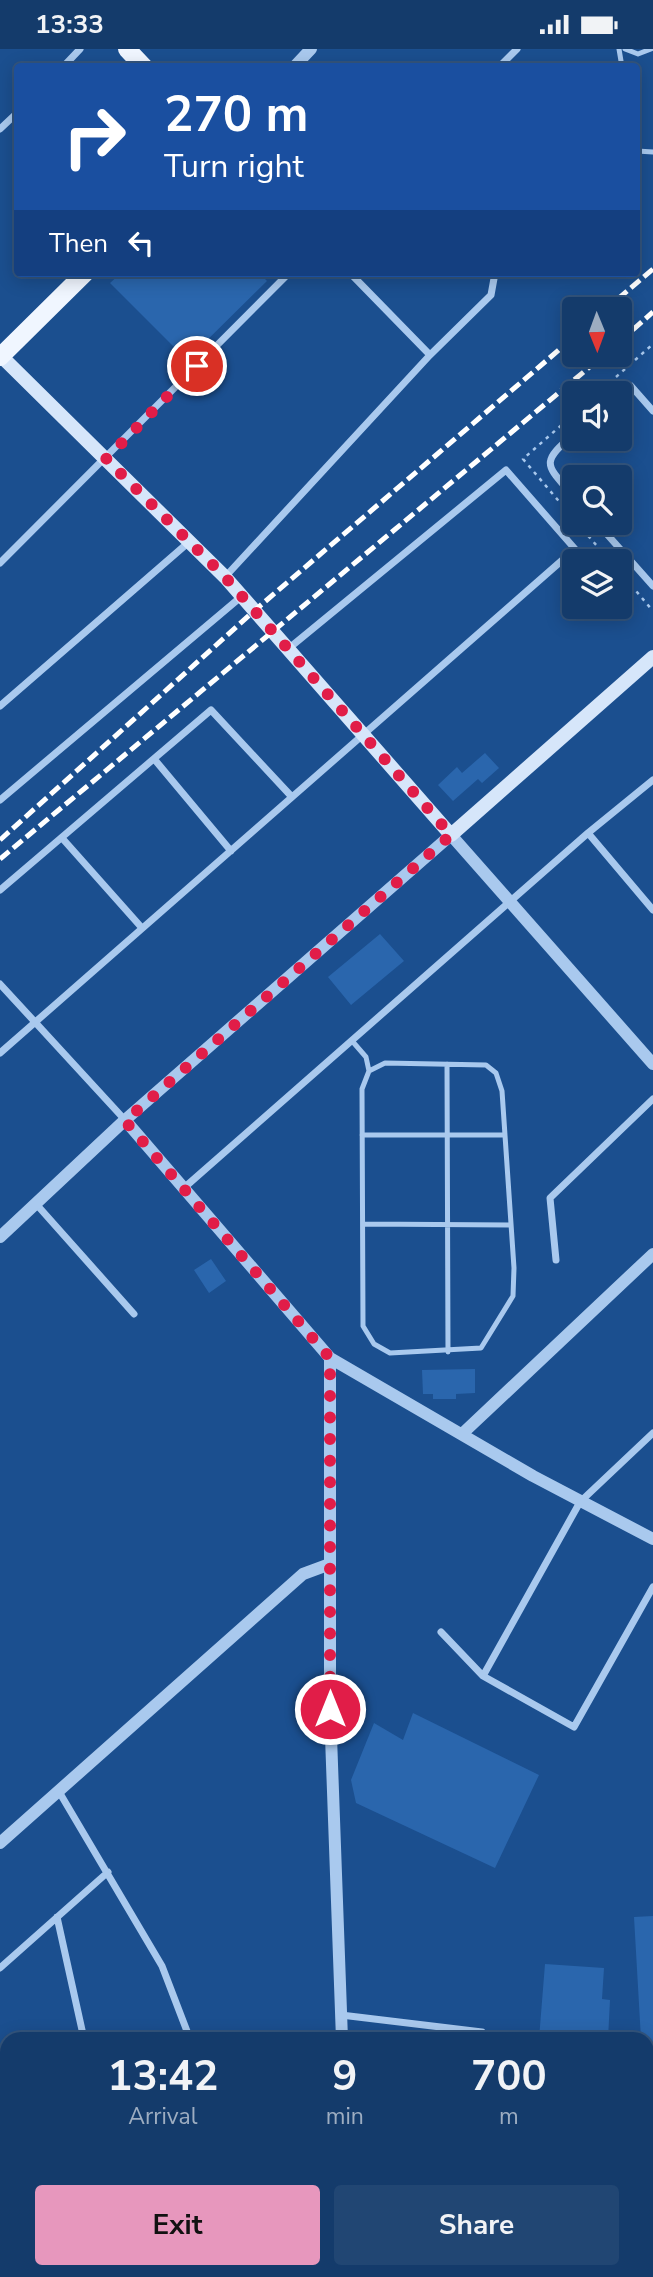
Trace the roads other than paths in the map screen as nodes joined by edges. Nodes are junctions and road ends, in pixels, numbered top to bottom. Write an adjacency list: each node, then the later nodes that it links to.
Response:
1 (80, 49): 7 (street)
2 (127, 49): 8 (main road)
3 (311, 49): 9 (street)
4 (517, 49): 10 (street)
5 (625, 49): 6 (lane)
6 (651, 49)
7 (67, 63)
8 (140, 63)
9 (298, 63)
10 (503, 63)
11 (14, 116): 12 (street)
12 (0, 129)
13 (81, 277): 18 (main road)
14 (285, 277): 22 (street)
15 (354, 277): 17 (street)
16 (494, 277): 17 (street)
17 (430, 355): 27 (street)
18 (0, 356): 22 (main road)
19 (632, 387): 20 (street)
20 (653, 411)
21 (562, 445): 23 (street)
22 (106, 459): 25 (main road); 26 (street)
23 (562, 483)
24 (608, 535): 28 (street)
25 (189, 542): 27 (main road); 32 (street)
26 (0, 563)
27 (225, 577): 29 (main road)
28 (653, 586)
29 (242, 596): 30 (main road); 37 (street)
30 (288, 650): 33 (main road); 33 (street)
31 (653, 657): 39 (main road)
32 (0, 706)
33 (365, 735): 36 (street); 39 (main road)
34 (155, 761): 36 (street); 40 (street); 41 (street)
35 (653, 780): 38 (street)
36 (292, 797): 41 (street)
37 (0, 800)
38 (588, 833): 43 (street); 44 (street)
39 (451, 835): 43 (street); 54 (street)
40 (62, 838): 42 (street); 45 (street)
41 (231, 851): 45 (street)
42 (0, 890)
43 (512, 902): 48 (street); 51 (street)
44 (653, 910)
45 (142, 928): 47 (street)
46 (0, 984): 47 (street)
47 (34, 1023): 49 (street); 54 (street)
48 (353, 1042): 52 (lane); 58 (street)
49 (0, 1053)
50 (447, 1064): 52 (lane); 56 (lane); 57 (lane)
51 (653, 1064)
52 (369, 1071): 55 (lane)
53 (653, 1099): 65 (street)
54 (125, 1121): 58 (street); 59 (street)
55 (362, 1135): 56 (lane); 60 (lane)
56 (447, 1135): 57 (lane); 61 (lane)
57 (505, 1135): 62 (lane)
58 (185, 1187): 68 (street)
59 (37, 1205): 63 (street); 66 (street)
60 (363, 1224): 61 (lane); 67 (lane)
61 (448, 1224): 62 (lane); 67 (lane)
62 (511, 1225): 67 (lane)
63 (0, 1237)
64 (653, 1254): 70 (street)
65 (556, 1260)
66 (134, 1314)
67 (448, 1352)
68 (330, 1358): 70 (street); 73 (street)
69 (653, 1433): 71 (street)
70 (462, 1434): 71 (street)
71 (580, 1502): 72 (street); 76 (street)
72 (653, 1539)
73 (330, 1564): 77 (street); 82 (street)
74 (653, 1587): 76 (street)
75 (440, 1632): 76 (street)
76 (482, 1676)
77 (58, 1790): 78 (street); 79 (street)
78 (0, 1843)
79 (108, 1872): 80 (street); 84 (street)
80 (57, 1917): 81 (street); 83 (street)
81 (0, 1968)
82 (341, 2015): 85 (street); 86 (street)
83 (82, 2032)
84 (187, 2032)
85 (342, 2032)
86 (482, 2032)

